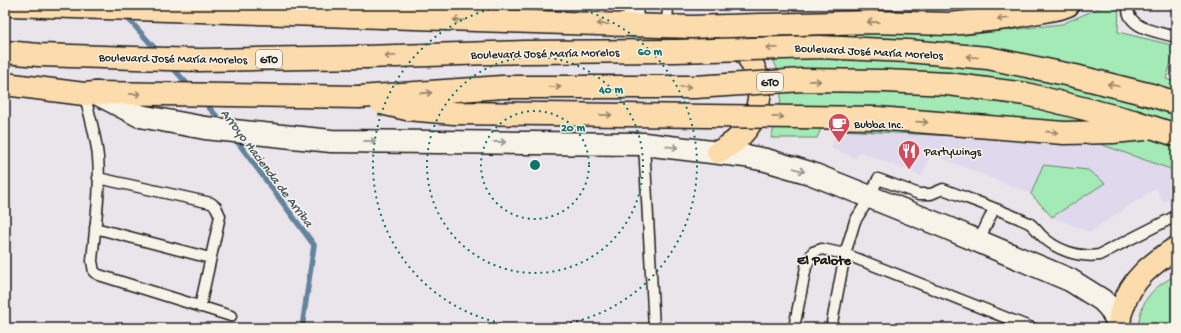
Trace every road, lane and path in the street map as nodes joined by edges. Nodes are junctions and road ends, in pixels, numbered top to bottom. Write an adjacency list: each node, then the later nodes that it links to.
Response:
1 (10, 5): 4 (main road)
2 (1068, 5): 8 (main road, one-way to 8)
3 (1130, 5): 9 (lane)
4 (294, 10): 5 (main road, one-way to 4)
5 (483, 13): 6 (main road, one-way to 5)
6 (633, 15): 7 (main road)
7 (667, 15): 8 (main road)
8 (692, 26): 18 (main road)
9 (1176, 37)
10 (5, 52): 14 (main road, Boulevard José María Morelos / GTO, one-way to 10, bridge)
11 (5, 84): 12 (main road, GTO)
12 (90, 94): 13 (main road, GTO, one-way to 13); 17 (street, one-way to 17); 19 (lane)
13 (359, 97): 15 (main road, one-way to 15, bridge); 16 (main road, GTO, one-way to 16, bridge)
14 (1176, 103)
15 (1176, 125)
16 (1176, 135)
17 (644, 144): 18 (street, one-way to 18); 31 (lane)
18 (718, 152): 20 (street, one-way to 20)
19 (98, 178): 23 (lane); 27 (lane)
20 (870, 197): 21 (lane); 24 (street); 26 (lane)
21 (994, 209): 22 (lane); 24 (lane)
22 (1176, 216)
23 (95, 228): 27 (lane); 28 (lane)
24 (978, 242): 30 (street)
25 (1176, 248): 30 (main road)
26 (845, 254): 32 (lane); 33 (lane); 34 (lane)
27 (210, 258): 28 (lane)
28 (200, 307): 29 (lane)
29 (231, 316)
30 (1120, 326)
31 (654, 328)
32 (794, 328)
33 (831, 328)
34 (1032, 328)

